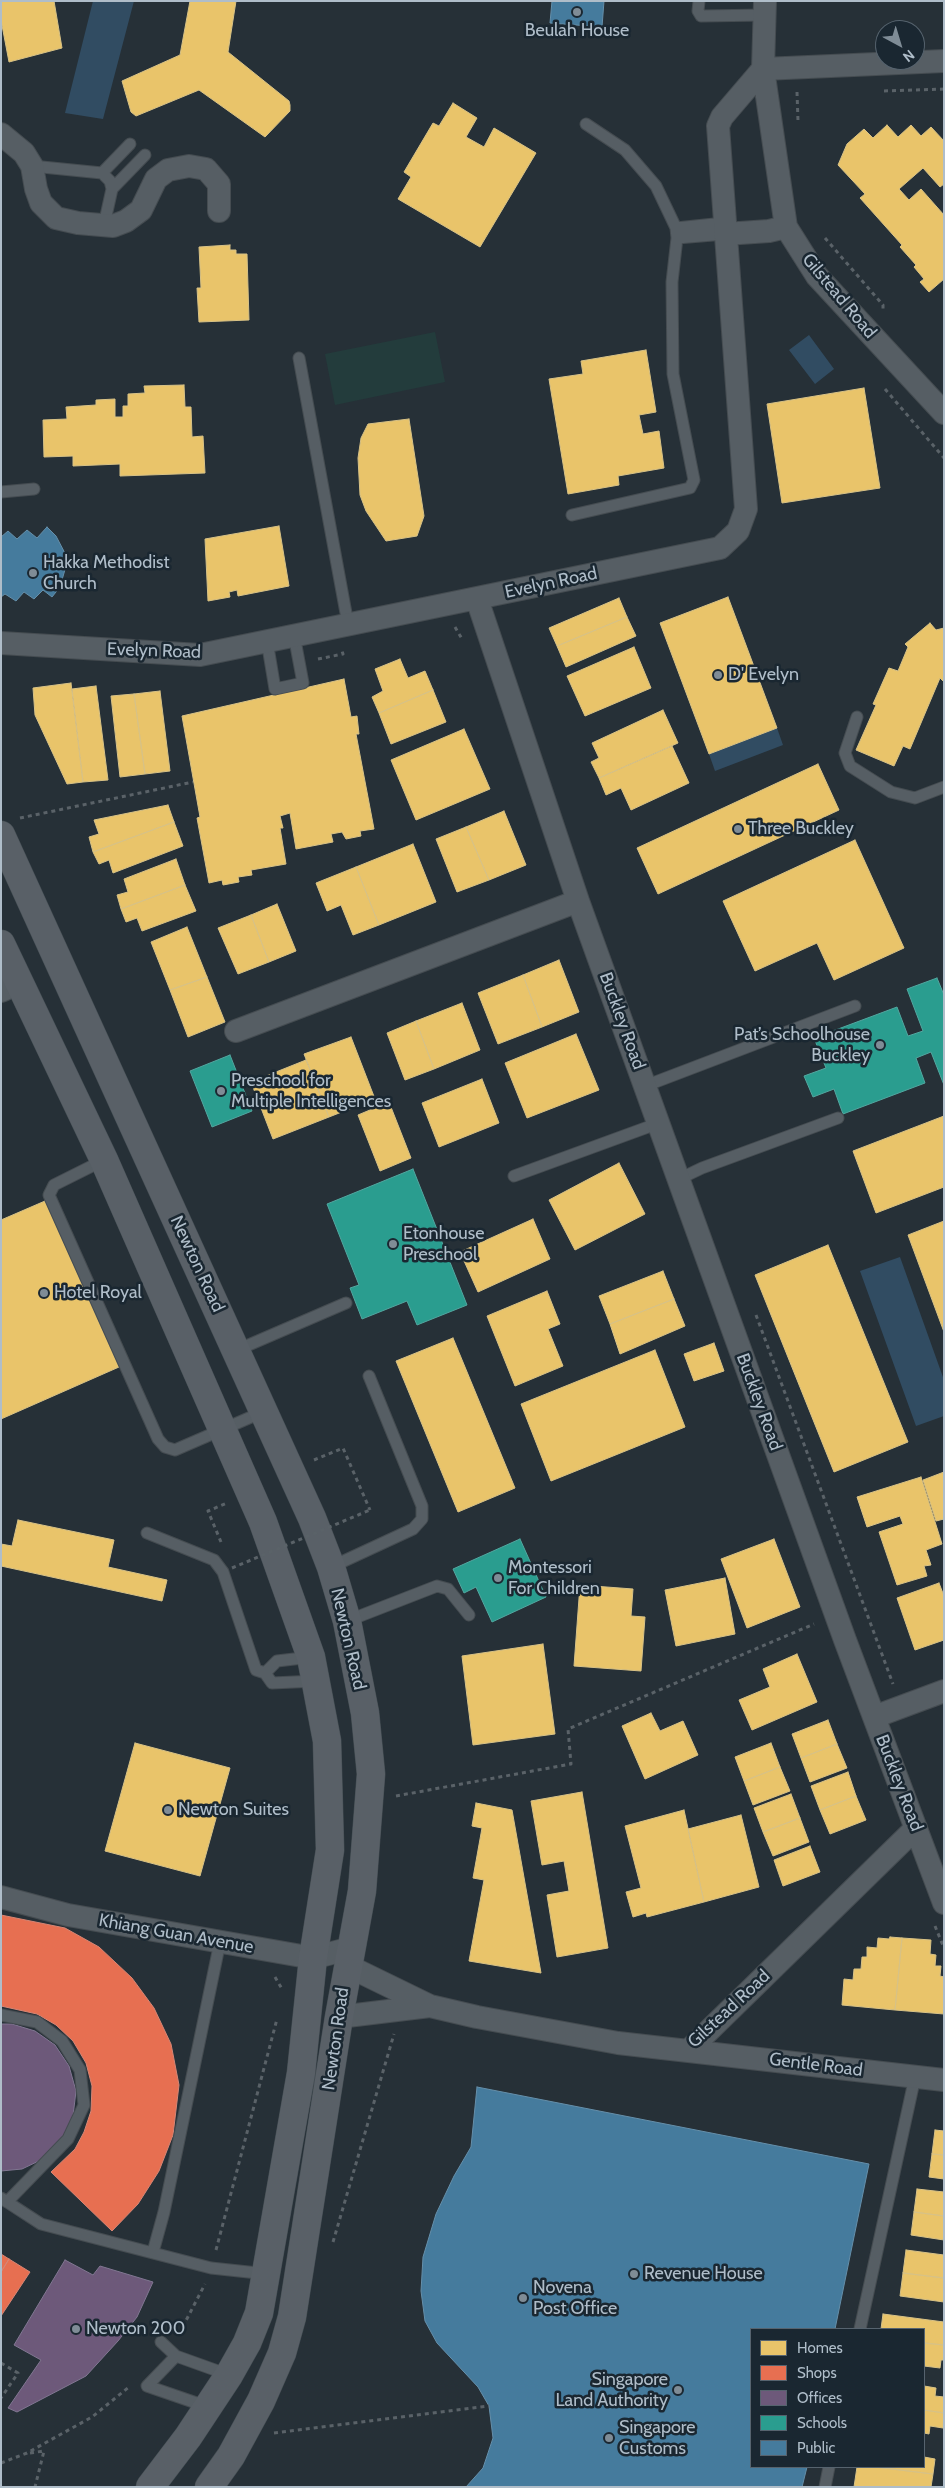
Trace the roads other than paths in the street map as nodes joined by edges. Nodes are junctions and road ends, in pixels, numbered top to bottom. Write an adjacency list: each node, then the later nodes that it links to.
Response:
1 (699, 1): 2 (lane)
2 (765, 8): 4 (street, Gilstead Road)
3 (944, 61): 4 (street)
4 (763, 69): 14 (street, Gilstead Road); 15 (street)
5 (586, 124): 16 (lane)
6 (1, 134): 9 (street)
7 (130, 144): 10 (lane)
8 (145, 156): 11 (lane)
9 (32, 166): 10 (lane); 13 (street)
10 (102, 173): 11 (lane)
11 (112, 189): 13 (lane)
12 (219, 211): 13 (street)
13 (104, 226)
14 (786, 227): 15 (street); 18 (street, Gilstead Road)
15 (724, 228): 16 (lane); 22 (street, Evelyn Road)
16 (676, 233): 21 (lane)
17 (299, 358): 23 (lane)
18 (944, 413)
19 (34, 489): 20 (lane)
20 (1, 492)
21 (572, 515)
22 (476, 598): 23 (street, Evelyn Road); 30 (street, Buckley Road)
23 (348, 624): 24 (street, Evelyn Road)
24 (294, 635): 25 (street, Evelyn Road); 25 (lane)
25 (267, 641): 26 (street, Evelyn Road)
26 (1, 643)
27 (857, 717): 28 (lane)
28 (944, 787)
29 (1, 835): 42 (main road, Newton Road)
30 (578, 901): 34 (street); 35 (street, Buckley Road)
31 (1, 944): 32 (main road, Newton Road)
32 (10, 987): 38 (main road, Newton Road)
33 (855, 1006): 35 (lane)
34 (236, 1030)
35 (645, 1086): 37 (street, Buckley Road)
36 (838, 1118): 40 (lane)
37 (659, 1123): 39 (lane); 40 (street, Buckley Road)
38 (104, 1160): 45 (main road, Newton Road); 45 (lane)
39 (514, 1176)
40 (679, 1179): 53 (street, Buckley Road)
41 (346, 1303): 42 (lane)
42 (237, 1350): 44 (main road, Newton Road)
43 (369, 1376): 47 (lane)
44 (264, 1411): 45 (lane); 47 (main road, Newton Road)
45 (223, 1429): 50 (main road, Newton Road)
46 (147, 1533): 51 (lane)
47 (331, 1567): 49 (main road, Newton Road)
48 (469, 1615): 49 (lane)
49 (347, 1621): 58 (main road, Newton Road)
50 (314, 1669): 51 (lane); 51 (lane); 59 (main road, Newton Road)
51 (265, 1673)
52 (944, 1691): 53 (street)
53 (874, 1717): 54 (street, Buckley Road)
54 (916, 1828): 56 (street, Buckley Road); 63 (street, Gilstead Road)
55 (1, 1897): 57 (street, Khiang Guan Avenue)
56 (944, 1903)
57 (220, 1942): 59 (street, Khiang Guan Avenue); 67 (lane)
58 (349, 1957): 59 (street, Khiang Guan Avenue); 60 (street, Gilstead Road); 62 (main road, Newton Road)
59 (313, 1958): 68 (main road, Newton Road)
60 (430, 2006): 62 (street, Gilstead Road); 63 (street, Gilstead Road)
61 (1, 2015): 66 (lane)
62 (338, 2017): 76 (main road, Newton Road)
63 (688, 2051): 64 (street, Gentle Road)
64 (915, 2077): 65 (street, Gentle Road); 69 (lane)
65 (944, 2080)
66 (4, 2200): 67 (lane)
67 (153, 2252): 68 (lane)
68 (267, 2274): 72 (main road, Newton Road)
69 (860, 2328)
70 (161, 2342): 71 (lane)
71 (174, 2353): 72 (lane); 73 (lane)
72 (229, 2375): 73 (main road, Newton Road)
73 (208, 2407): 75 (main road, Newton Road)
74 (829, 2468): 77 (lane)
75 (150, 2487)
76 (209, 2487)
77 (825, 2487)

